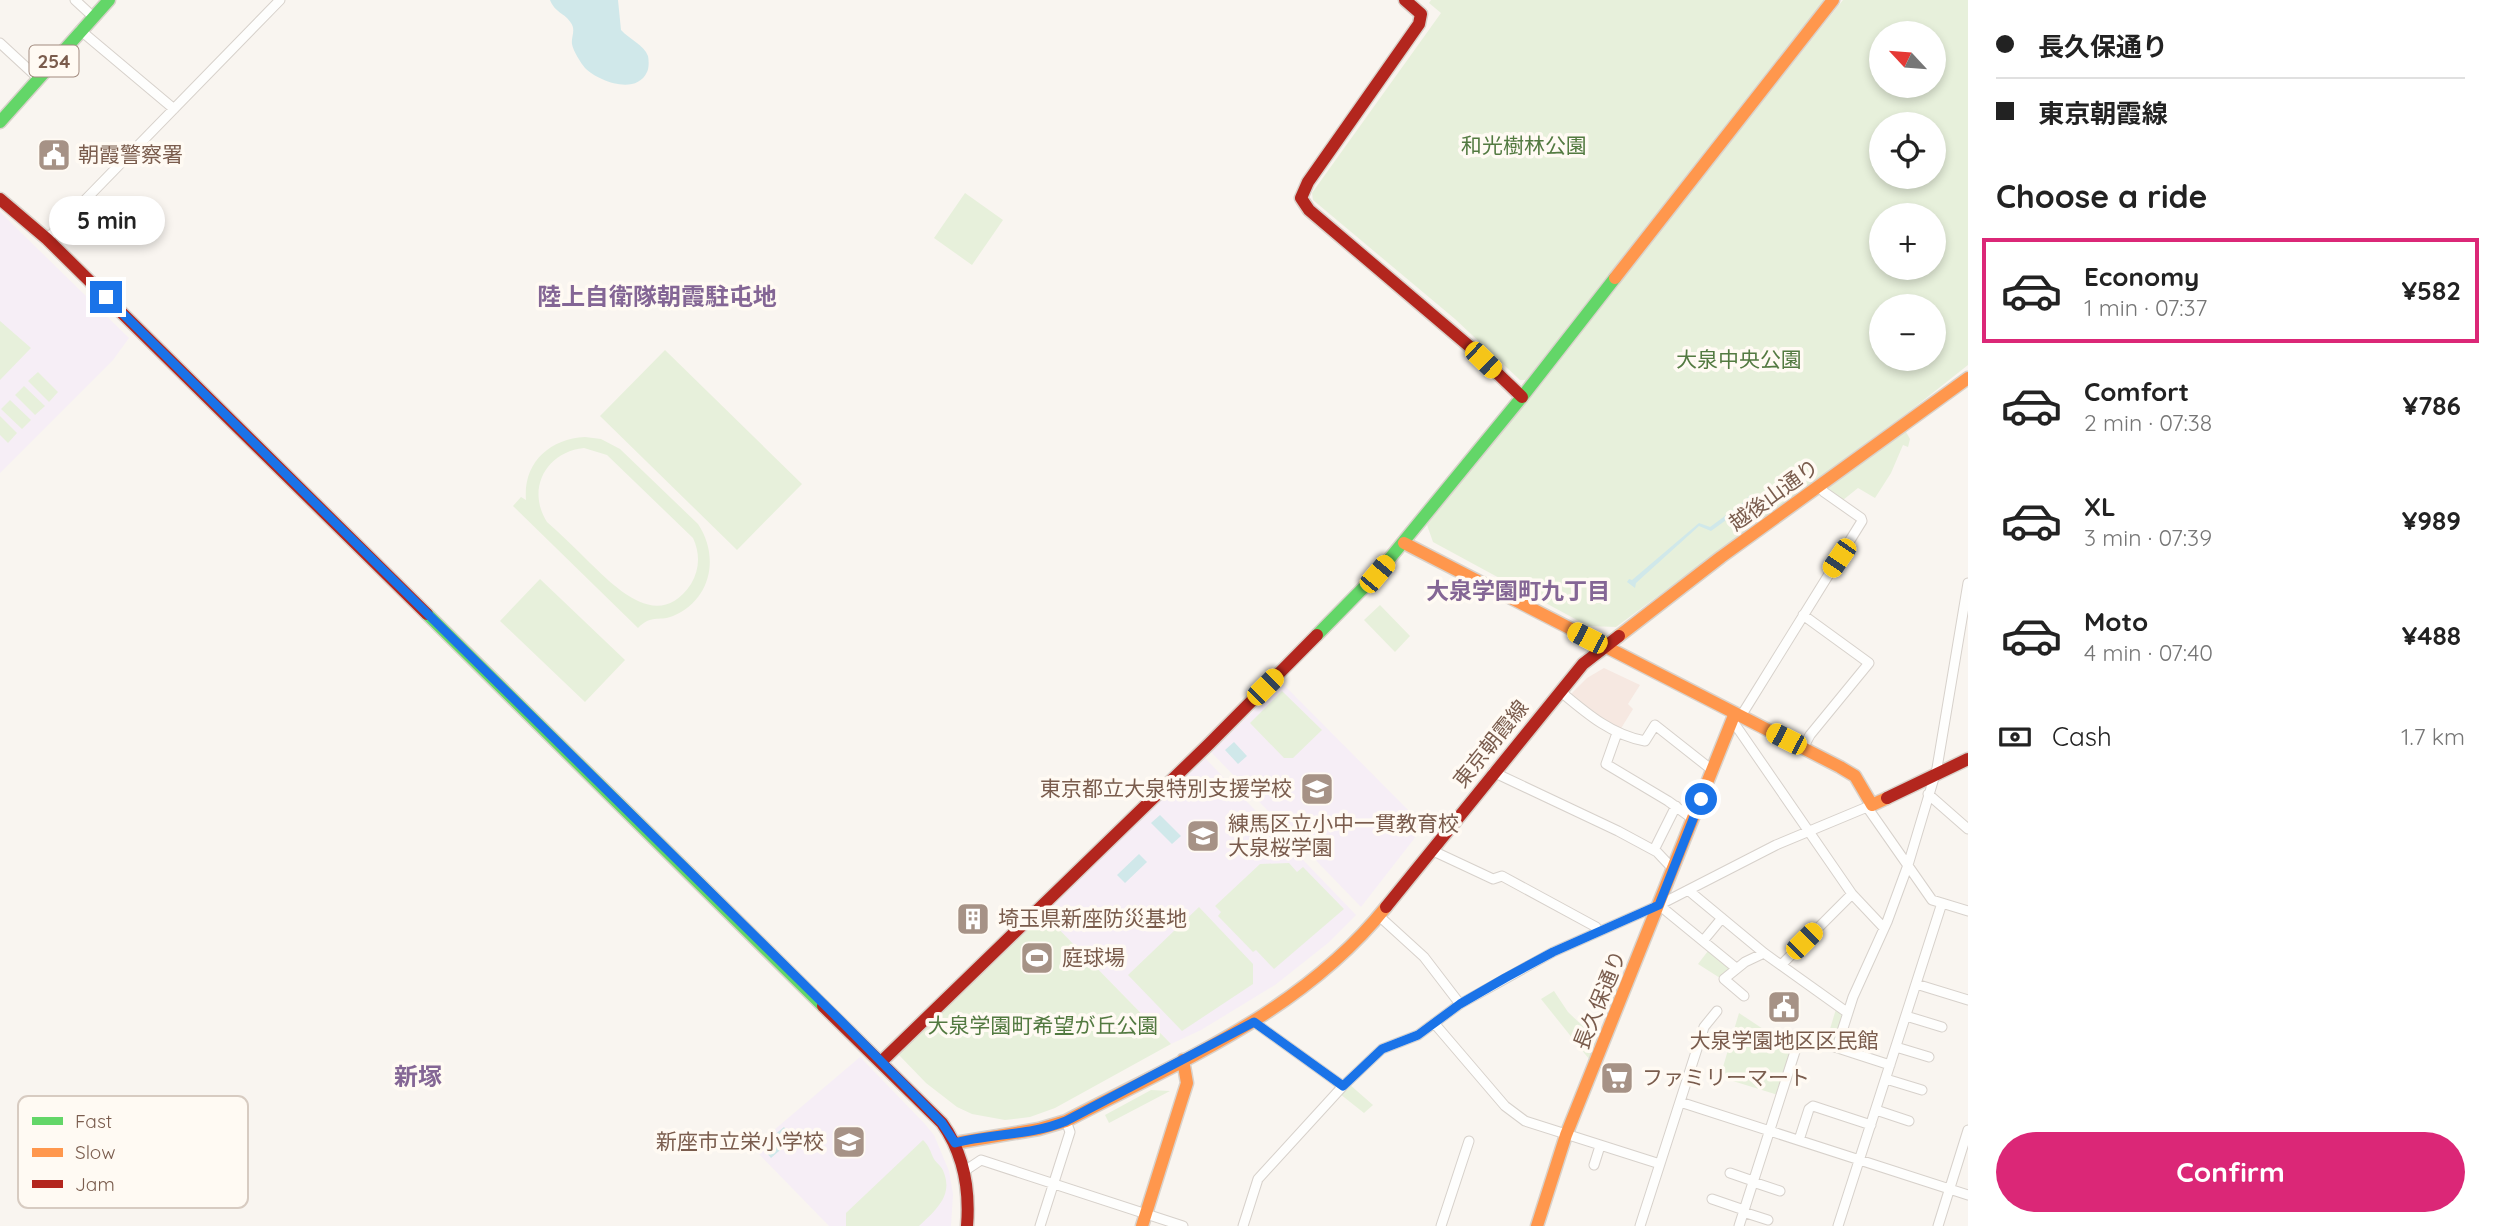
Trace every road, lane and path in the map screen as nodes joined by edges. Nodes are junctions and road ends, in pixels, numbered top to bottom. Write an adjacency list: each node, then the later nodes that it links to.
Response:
1 (75, 0): 7 (street)
2 (99, 0): 7 (main road, 254)
3 (108, 0): 8 (main road, 254)
4 (280, 0): 12 (street)
5 (1405, 0): 17 (main road)
6 (1833, 0): 17 (main road)
7 (88, 12): 10 (main road, 254)
8 (80, 30): 10 (main road, 254); 12 (street)
9 (0, 43): 10 (street)
10 (35, 75): 11 (main road, 254); 13 (main road, 254)
11 (0, 106)
12 (174, 109): 15 (street)
13 (0, 122)
14 (0, 199): 15 (main road)
15 (47, 239): 68 (main road)
16 (1968, 378): 18 (main road, 越後山通り)
17 (1522, 397): 19 (main road)
18 (1819, 486): 21 (street); 22 (main road, 越後山通り)
19 (1404, 543): 22 (main road); 68 (main road)
20 (1968, 583): 30 (street)
21 (1804, 615): 24 (street); 26 (street)
22 (1604, 646): 23 (main road, 東京朝霞線); 24 (main road)
23 (1560, 691): 25 (street); 29 (main road, 東京朝霞線)
24 (1736, 716): 26 (main road); 28 (main road, 長久保通り); 36 (street)
25 (1617, 733): 28 (street); 32 (street)
26 (1803, 748): 33 (main road)
27 (1968, 760): 30 (main road)
28 (1712, 770): 34 (main road, 長久保通り)
29 (1493, 772): 37 (main road, 東京朝霞線); 38 (street)
30 (1935, 775): 31 (street); 33 (main road)
31 (1928, 794): 35 (street); 39 (street)
32 (1676, 806): 34 (street); 38 (street)
33 (1870, 806): 36 (street); 39 (street)
34 (1693, 818): 40 (main road, 長久保通り)
35 (1968, 829)
36 (1809, 832): 41 (street); 42 (street)
37 (1431, 850): 46 (main road, 東京朝霞線); 49 (street)
38 (1654, 850): 40 (street)
39 (1908, 865): 43 (street); 48 (street)
40 (1673, 869): 44 (main road, 長久保通り)
41 (1688, 890): 44 (street); 47 (street)
42 (1852, 894): 48 (street); 52 (street)
43 (1942, 903): 45 (street); 54 (street)
44 (1659, 905): 49 (street); 50 (street); 80 (main road, 長久保通り)
45 (1968, 911)
46 (1379, 916): 57 (street); 61 (main road, 東京朝霞線)
47 (1722, 918): 50 (street); 51 (street)
48 (1884, 928): 59 (street)
49 (1598, 931): 57 (street)
50 (1703, 941): 53 (street)
51 (1764, 953): 52 (street); 53 (street)
52 (1781, 965): 59 (street)
53 (1736, 968): 55 (street)
54 (1916, 984): 56 (street); 60 (street)
55 (1744, 996)
56 (1968, 1000)
57 (1460, 1004): 62 (street)
58 (1717, 1011): 73 (street)
59 (1848, 1013): 64 (street)
60 (1906, 1016): 63 (street); 65 (street)
61 (1254, 1022): 67 (main road, 東京朝霞線); 71 (street)
62 (1434, 1023): 71 (street); 80 (street)
63 (1942, 1027)
64 (1837, 1047): 69 (street); 79 (street)
65 (1896, 1047): 66 (street); 69 (street)
66 (1928, 1057)
67 (1183, 1060): 75 (main road, 東京朝霞線); 97 (main road)
68 (881, 1062): 83 (main road)
69 (1890, 1065): 70 (street)
70 (1886, 1079): 72 (street); 74 (street)
71 (1343, 1086): 102 (street)
72 (1922, 1090)
73 (1680, 1102): 79 (street); 86 (street)
74 (1876, 1110): 76 (street); 77 (street)
75 (1066, 1121): 83 (main road, 東京朝霞線); 91 (street)
76 (1909, 1121)
77 (1871, 1125): 81 (street); 85 (street)
78 (1968, 1130): 92 (street)
79 (1770, 1131): 81 (street); 90 (street)
80 (1566, 1135): 84 (street); 104 (main road, 長久保通り)
81 (1799, 1140): 85 (street)
82 (1469, 1141): 103 (street)
83 (955, 1143): 88 (main road)
84 (1600, 1146): 86 (street); 87 (street)
85 (1860, 1160): 92 (street); 107 (street)
86 (1660, 1164): 105 (street)
87 (1594, 1165)
88 (963, 1172): 91 (street); 99 (main road)
89 (1730, 1173): 90 (street)
90 (1753, 1181): 93 (street); 96 (street)
91 (1054, 1184): 97 (street); 100 (street)
92 (1950, 1189): 94 (street); 108 (street)
93 (1780, 1191)
94 (1968, 1195)
95 (1712, 1199): 96 (street)
96 (1744, 1211): 98 (street); 106 (street)
97 (1144, 1220): 101 (street)
98 (1768, 1220)
99 (967, 1226)
100 (1040, 1226)
101 (1183, 1226)
102 (1243, 1226)
103 (1441, 1226)
104 (1537, 1226)
105 (1640, 1226)
106 (1739, 1226)
107 (1838, 1226)
108 (1938, 1226)

